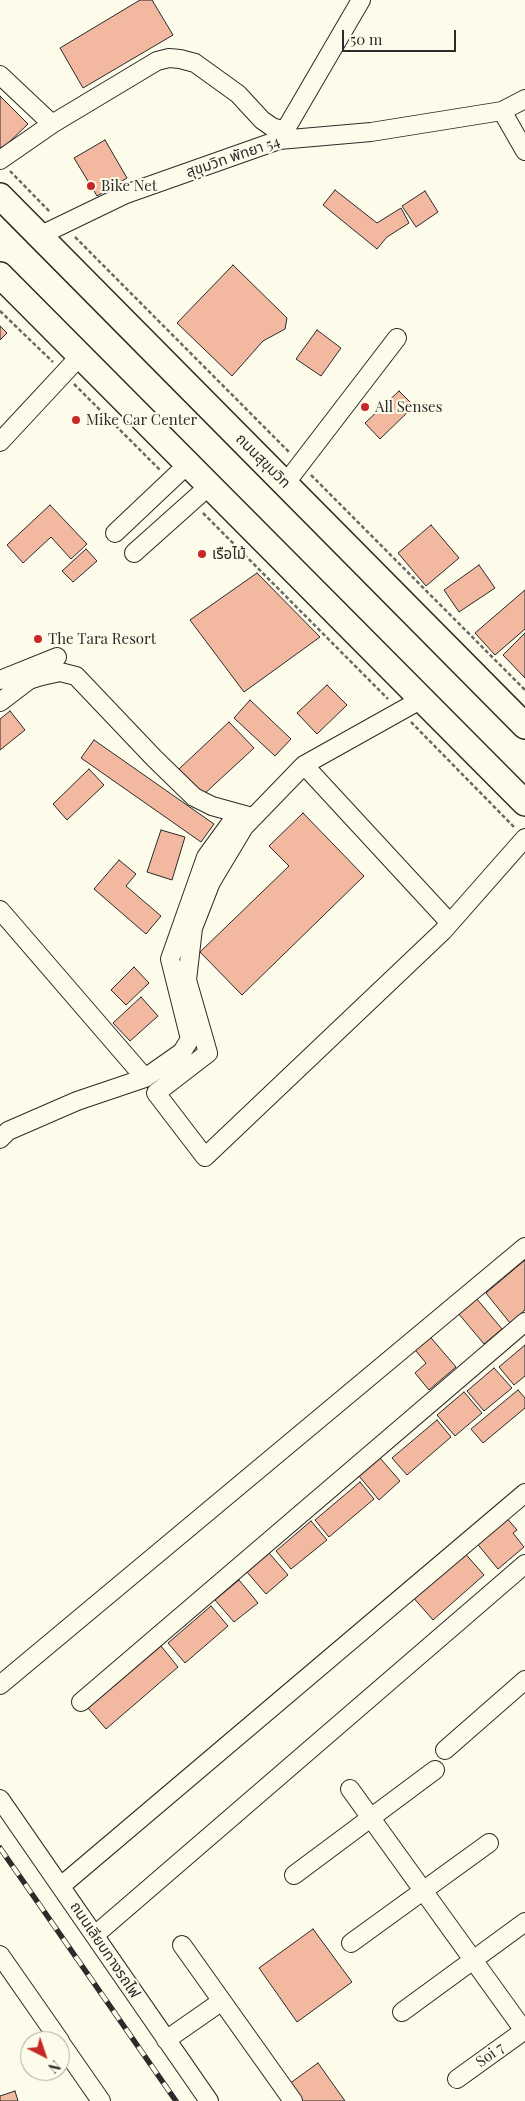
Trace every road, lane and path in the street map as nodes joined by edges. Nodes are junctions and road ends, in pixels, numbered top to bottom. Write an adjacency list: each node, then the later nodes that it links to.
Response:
1 (361, 0): 6 (street)
2 (0, 75): 5 (street)
3 (525, 99): 4 (street, สุขุมวิท พัทยา 54)
4 (502, 111): 6 (street, สุขุมวิท พัทยา 54); 7 (street)
5 (52, 124): 6 (street); 8 (street)
6 (282, 135): 10 (street, สุขุมวิท พัทยา 54)
7 (525, 151)
8 (3, 164): 10 (path)
9 (0, 196): 11 (highway, ถนนสุขุมวิท)
10 (63, 225): 11 (street, สุขุมวิท พัทยา 54); 17 (path)
11 (39, 236): 19 (highway, ถนนสุขุมวิท)
12 (0, 275): 15 (highway)
13 (0, 311): 15 (path)
14 (398, 338): 17 (street)
15 (72, 364): 16 (street); 18 (highway); 18 (path)
16 (0, 442)
17 (300, 464): 19 (street); 25 (path)
18 (179, 472): 20 (highway); 21 (street)
19 (285, 484): 29 (highway, ถนนสุขุมวิท)
20 (200, 493): 22 (street); 26 (highway); 28 (path)
21 (115, 534)
22 (134, 553)
23 (57, 657): 24 (street)
24 (0, 680)
25 (525, 690)
26 (422, 699): 28 (street); 31 (highway)
27 (0, 702): 32 (street)
28 (400, 711): 30 (street); 33 (path)
29 (525, 726)
30 (304, 765): 32 (street); 35 (street)
31 (525, 803)
32 (245, 815): 35 (street); 36 (street)
33 (522, 834): 35 (street)
34 (0, 910): 36 (street)
35 (450, 923)
36 (145, 1078): 37 (street)
37 (3, 1132)
38 (525, 1247): 43 (street)
39 (525, 1322): 44 (street)
40 (525, 1493): 52 (street)
41 (525, 1564): 55 (street)
42 (525, 1680): 45 (street)
43 (0, 1685)
44 (81, 1702)
45 (446, 1750)
46 (435, 1770): 49 (street)
47 (350, 1789): 49 (street)
48 (0, 1799): 52 (street, ถนนเลียบทางรถไฟ)
49 (371, 1818): 51 (street); 53 (street)
50 (489, 1843): 53 (street)
51 (294, 1875)
52 (61, 1886): 55 (street, ถนนเลียบทางรถไฟ)
53 (423, 1891): 56 (street); 59 (street)
54 (525, 1922): 59 (street)
55 (95, 1935): 64 (street, ถนนเลียบทางรถไฟ)
56 (351, 1943)
57 (182, 1945): 60 (street)
58 (0, 1955): 62 (street)
59 (473, 1960): 61 (street); 63 (street)
60 (222, 2002): 64 (street); 69 (street)
61 (402, 2012)
62 (53, 2031)
63 (525, 2031): 66 (street, Soi 7)
64 (166, 2040): 68 (street, ถนนเลียบทางรถไฟ)
65 (70, 2056): 67 (street)
66 (456, 2079)
67 (101, 2101)
68 (209, 2101)
69 (293, 2101)

